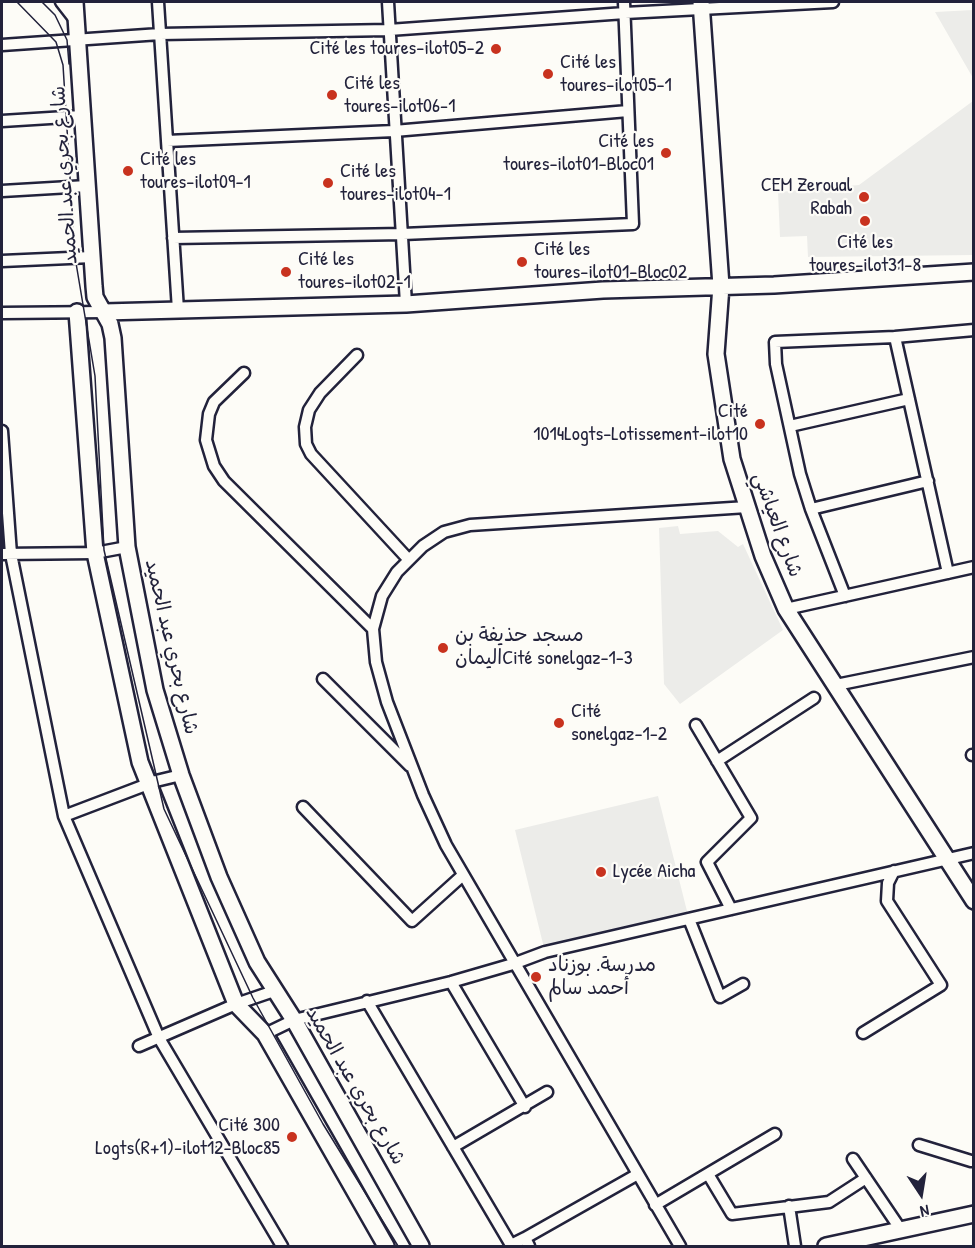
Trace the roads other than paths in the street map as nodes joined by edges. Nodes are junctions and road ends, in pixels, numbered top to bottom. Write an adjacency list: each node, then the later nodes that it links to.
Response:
1 (61, 2): 9 (street)
2 (75, 2): 9 (street, شارع بحري عبد الحميد)
3 (158, 2): 11 (street)
4 (388, 2): 10 (street)
5 (833, 2): 6 (street)
6 (787, 3): 7 (street)
7 (701, 5): 8 (street); 26 (street, شارع العياشي)
8 (624, 7): 10 (street); 14 (street)
9 (76, 20): 12 (street, شارع بحري عبد الحميد)
10 (389, 30): 11 (street); 17 (street)
11 (160, 34): 12 (street); 18 (street)
12 (77, 40): 13 (street); 15 (street, شارع بحري عبد الحميد)
13 (2, 45)
14 (628, 111): 17 (street); 21 (street)
15 (82, 116): 16 (street); 19 (street, شارع بحري عبد الحميد)
16 (2, 121)
17 (394, 131): 18 (street); 21 (street)
18 (167, 141): 22 (street)
19 (87, 186): 20 (street); 23 (street, شارع بحري عبد الحميد)
20 (2, 191)
21 (403, 234): 22 (street); 27 (street)
22 (173, 238): 28 (street)
23 (92, 257): 24 (street); 30 (street, شارع بحري عبد الحميد)
24 (2, 261)
25 (974, 272): 26 (street)
26 (721, 286): 27 (street); 40 (street, شارع العياشي)
27 (406, 304): 28 (street)
28 (178, 310): 30 (street)
29 (77, 312): 30 (street); 31 (street); 43 (street)
30 (104, 312): 42 (street, شارع بحري عبد الحميد)
31 (2, 313)
32 (974, 330): 33 (street)
33 (895, 337): 36 (street); 37 (street)
34 (357, 356): 45 (street)
35 (244, 374): 50 (street)
36 (909, 399): 37 (street); 39 (street)
37 (790, 426): 41 (street)
38 (2, 431): 44 (street)
39 (928, 481): 41 (street); 47 (street)
40 (747, 507): 45 (street); 49 (street, شارع العياشي)
41 (811, 509): 48 (street)
42 (127, 547): 43 (street); 58 (street, شارع بحري عبد الحميد)
43 (95, 553): 44 (street); 59 (street)
44 (6, 554): 61 (street)
45 (409, 560): 50 (street)
46 (974, 567): 47 (street)
47 (948, 573): 48 (street)
48 (845, 596): 49 (street)
49 (786, 609): 53 (street, شارع العياشي)
50 (374, 629): 57 (street)
51 (974, 657): 53 (street)
52 (323, 679): 57 (street)
53 (836, 685): 63 (street, شارع العياشي)
54 (814, 698): 56 (street)
55 (696, 725): 56 (street)
56 (717, 761): 67 (street)
57 (412, 769): 65 (street)
58 (181, 775): 59 (street); 72 (street, شارع بحري عبد الحميد)
59 (149, 785): 61 (street); 74 (street)
60 (303, 807): 65 (street)
61 (64, 816): 78 (street)
62 (974, 853): 63 (street)
63 (946, 859): 64 (street); 66 (street, شارع العياشي)
64 (894, 872): 67 (street); 76 (street)
65 (463, 875): 69 (street)
66 (974, 901)
67 (731, 909): 68 (street)
68 (689, 919): 69 (street); 71 (street)
69 (513, 964): 70 (street); 87 (street)
70 (451, 982): 73 (street); 81 (street)
71 (743, 984)
72 (274, 991): 74 (street); 75 (street, شارع بحري عبد الحميد)
73 (367, 1001): 75 (street); 84 (street)
74 (236, 1004): 77 (street); 78 (street)
75 (294, 1020): 77 (street); 97 (street, شارع بحري عبد الحميد)
76 (863, 1033)
77 (265, 1034): 96 (street)
78 (159, 1038): 79 (street); 95 (street)
79 (139, 1046)
80 (547, 1092): 81 (street)
81 (525, 1107): 84 (street)
82 (775, 1134): 88 (street)
83 (919, 1145): 86 (street)
84 (453, 1146): 94 (street)
85 (853, 1159): 89 (street)
86 (973, 1162)
87 (638, 1174): 90 (street); 94 (street)
88 (708, 1174): 90 (street); 91 (street)
89 (866, 1178): 91 (street); 93 (street)
90 (655, 1205): 98 (street)
91 (789, 1206): 99 (street)
92 (974, 1214): 93 (street)
93 (901, 1230): 100 (street)
94 (527, 1242)
95 (282, 1246)
96 (386, 1246)
97 (421, 1246)
98 (679, 1246)
99 (795, 1246)
100 (826, 1246)

